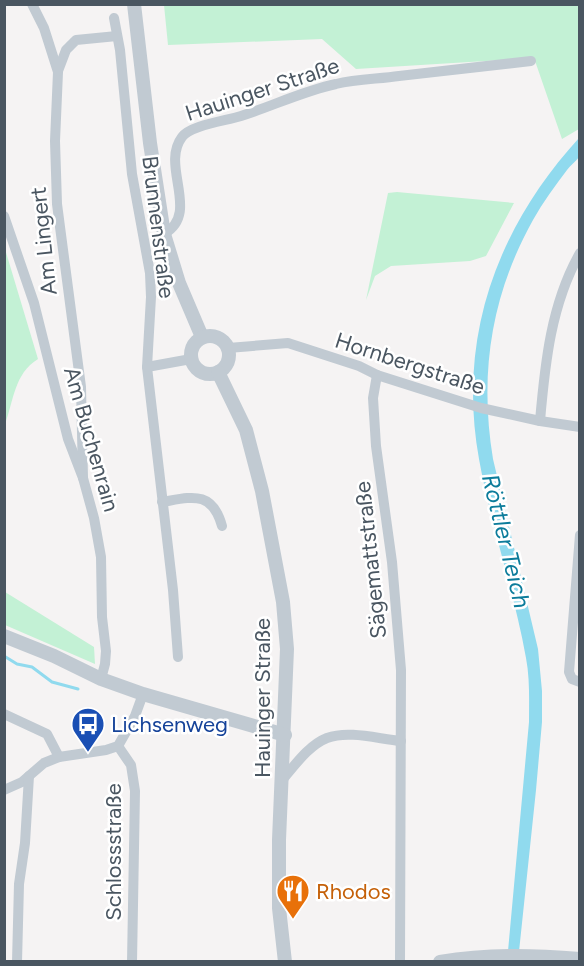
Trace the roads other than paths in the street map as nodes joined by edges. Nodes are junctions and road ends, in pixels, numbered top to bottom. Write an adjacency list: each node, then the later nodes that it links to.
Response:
1 (32, 4): 6 (street, Am Lingert)
2 (134, 4): 8 (street)
3 (114, 18): 4 (street, Brunnenstraße)
4 (117, 36): 6 (street); 13 (street, Brunnenstraße)
5 (531, 61): 8 (street, Hauinger Straße)
6 (58, 72): 18 (street, Am Lingert)
7 (4, 216): 18 (street, Am Buchenrain)
8 (164, 234): 10 (street)
9 (579, 253): 16 (street)
10 (202, 337): 11 (street); 12 (street)
11 (228, 348): 14 (street); 15 (street, Hornbergstraße)
12 (191, 359): 13 (street); 14 (street)
13 (147, 367): 19 (street, Brunnenstraße)
14 (218, 372): 28 (street, Hauinger Straße)
15 (377, 375): 16 (street, Hornbergstraße); 29 (street, Sägemattstraße)
16 (540, 421): 17 (street, Hornbergstraße)
17 (579, 427)
18 (83, 478): 24 (street, Am Buchenrain)
19 (162, 502): 20 (street); 23 (street, Brunnenstraße)
20 (222, 526)
21 (579, 535): 25 (street)
22 (4, 636): 24 (street)
23 (178, 657)
24 (101, 679): 26 (street)
25 (579, 682)
26 (143, 694): 28 (street); 30 (street)
27 (4, 714): 31 (street)
28 (285, 735): 33 (street, Hauinger Straße)
29 (401, 741): 33 (street); 39 (street, Sägemattstraße)
30 (118, 746): 31 (street); 37 (street, Schlossstraße)
31 (59, 757): 32 (street)
32 (29, 776): 34 (street); 36 (street)
33 (283, 779): 38 (street, Hauinger Straße)
34 (4, 790)
35 (579, 959): 40 (street)
36 (17, 962)
37 (132, 962)
38 (285, 962)
39 (400, 962)
40 (440, 962)

